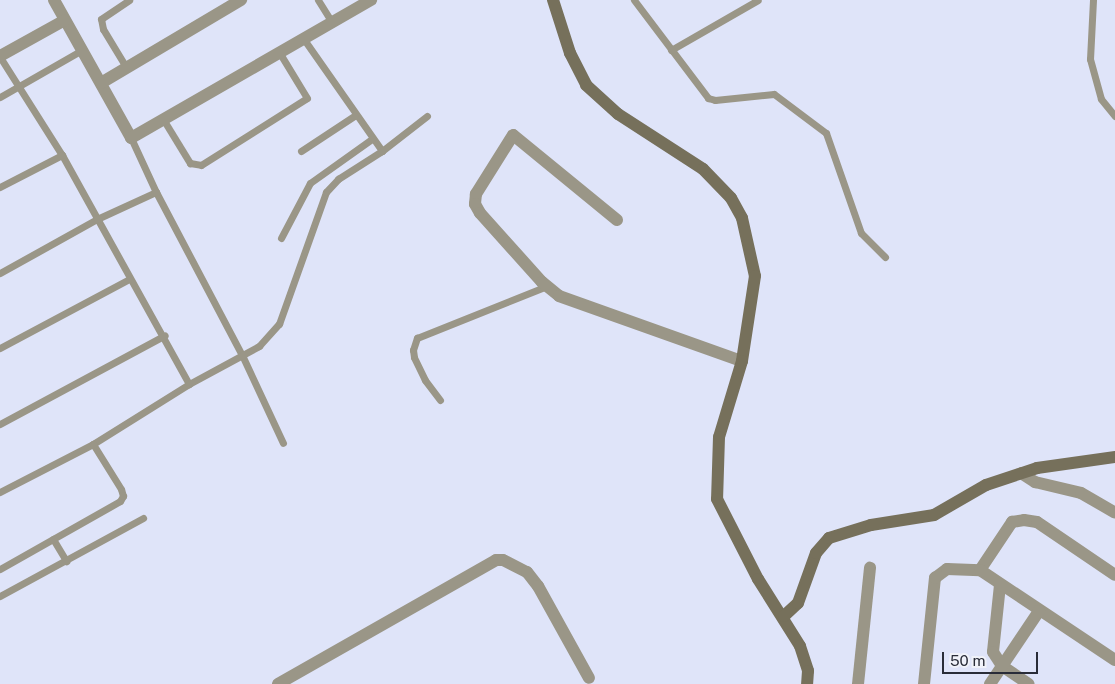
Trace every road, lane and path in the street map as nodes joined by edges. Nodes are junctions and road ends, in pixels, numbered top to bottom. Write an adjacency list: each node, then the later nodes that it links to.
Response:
1 (54, 0): 10 (street)
2 (129, 0): 17 (lane)
3 (241, 0): 17 (street)
4 (318, 0): 11 (lane)
5 (371, 0): 11 (street)
6 (553, 0): 42 (main road)
7 (634, 0): 14 (lane)
8 (758, 0): 14 (lane)
9 (1093, 0): 23 (lane)
10 (65, 20): 13 (street); 16 (street)
11 (331, 22): 12 (street)
12 (302, 38): 15 (street); 21 (lane)
13 (82, 50): 18 (street); 19 (lane)
14 (671, 50): 35 (lane)
15 (279, 51): 24 (street); 24 (lane)
16 (0, 57): 19 (lane)
17 (126, 67): 18 (street)
18 (100, 83): 25 (street)
19 (18, 86): 20 (lane); 29 (lane)
20 (0, 96)
21 (354, 116): 26 (lane); 27 (lane)
22 (427, 116): 28 (lane)
23 (1115, 116)
24 (163, 119): 25 (street)
25 (131, 138): 31 (lane)
26 (372, 139): 28 (lane); 34 (lane)
27 (301, 151)
28 (382, 151): 41 (lane)
29 (62, 155): 30 (lane); 32 (lane)
30 (0, 187)
31 (156, 192): 32 (lane); 41 (lane)
32 (97, 219): 36 (lane); 37 (lane)
33 (617, 220): 38 (street)
34 (281, 238)
35 (886, 258)
36 (0, 273)
37 (129, 279): 39 (lane); 40 (lane)
38 (547, 286): 42 (street); 44 (lane)
39 (165, 335): 43 (lane); 45 (lane)
40 (0, 348)
41 (242, 355): 43 (lane); 46 (lane)
42 (742, 360): 62 (main road)
43 (189, 384): 47 (lane)
44 (440, 400)
45 (0, 424)
46 (283, 443)
47 (93, 444): 50 (lane); 53 (lane)
48 (1115, 457): 49 (main road)
49 (1021, 472): 51 (street); 62 (main road)
50 (0, 492)
51 (1115, 513)
52 (143, 518): 54 (lane)
53 (53, 539): 54 (lane); 56 (lane)
54 (66, 561): 60 (lane)
55 (870, 568): 68 (street)
56 (0, 569)
57 (980, 570): 58 (street); 59 (street); 69 (street)
58 (1115, 575)
59 (1000, 585): 61 (street); 64 (street)
60 (0, 596)
61 (1039, 611): 63 (street); 64 (street)
62 (784, 616): 67 (main road)
63 (1115, 660)
64 (1002, 666): 70 (street); 71 (street)
65 (589, 678): 66 (street)
66 (278, 684)
67 (808, 684)
68 (858, 684)
69 (924, 684)
70 (990, 684)
71 (1029, 684)

